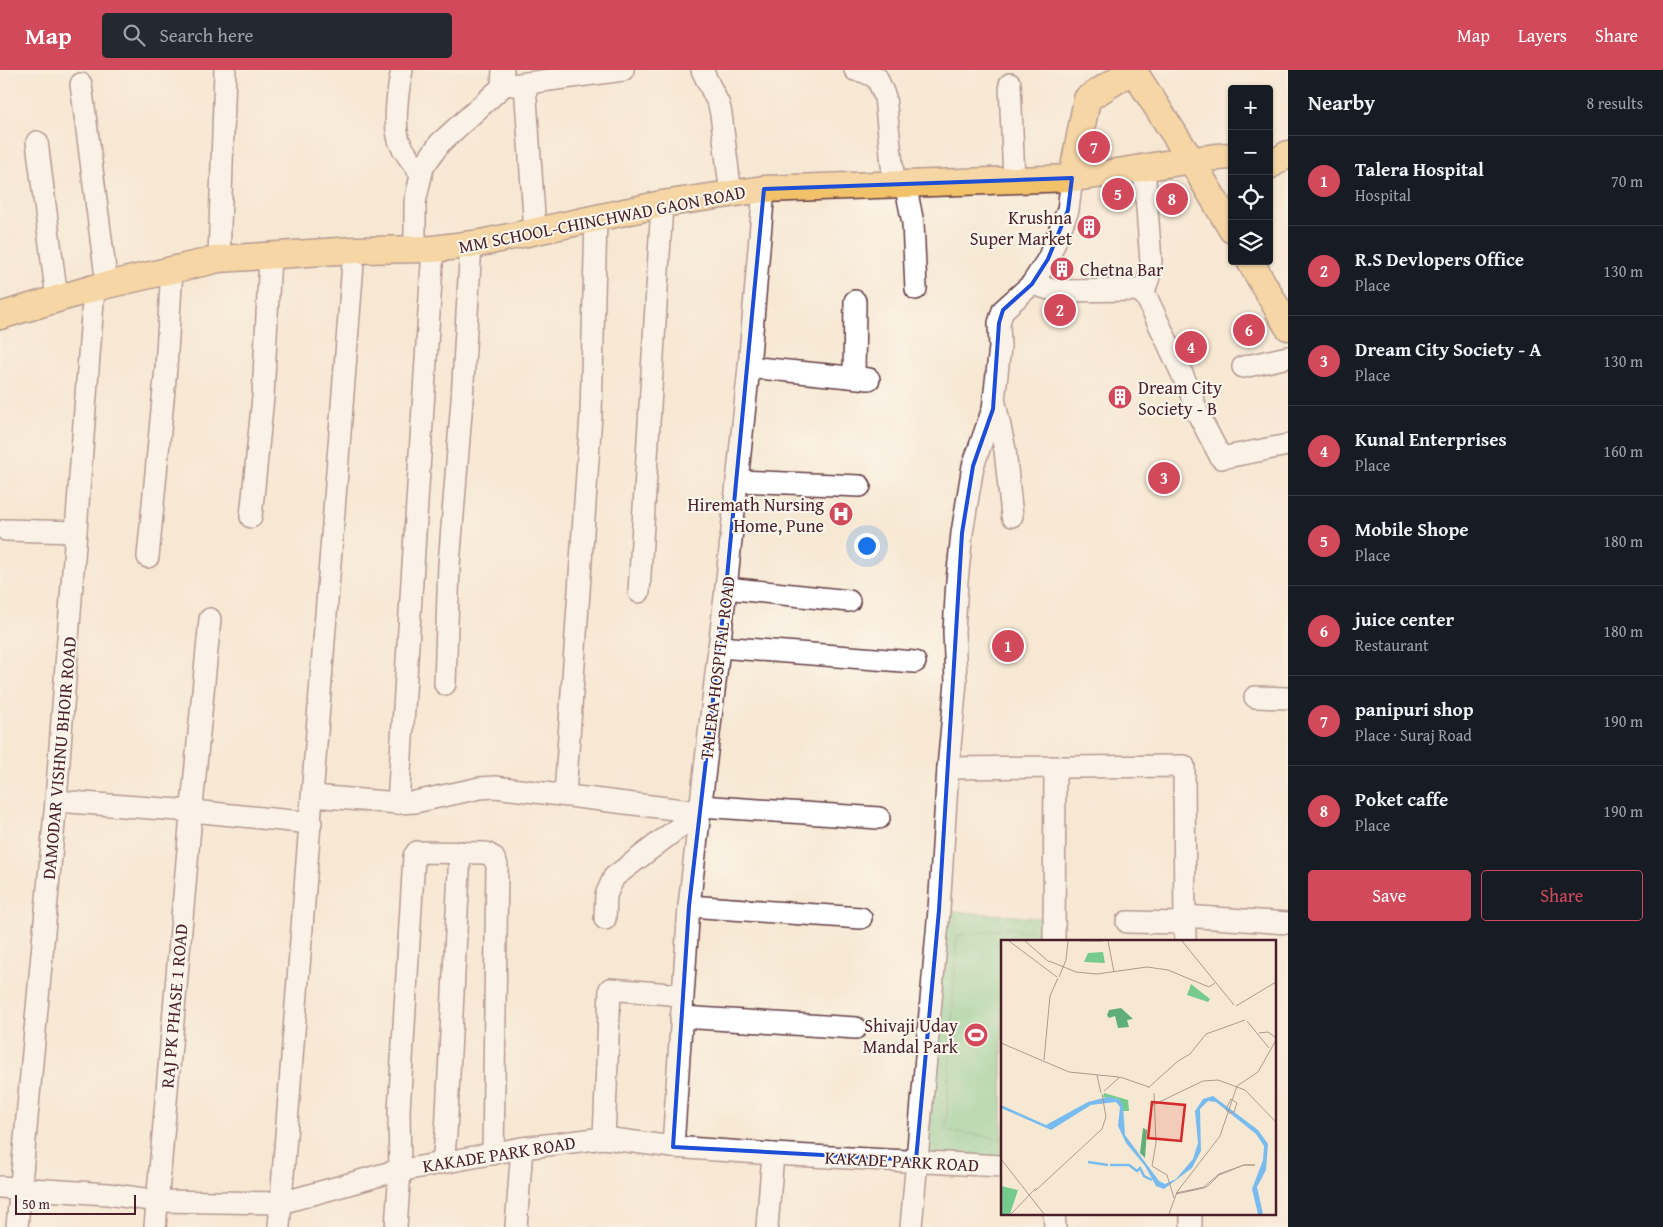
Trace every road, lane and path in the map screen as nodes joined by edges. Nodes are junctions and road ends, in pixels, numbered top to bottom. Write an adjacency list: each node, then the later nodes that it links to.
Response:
1 (225, 70): 33 (street)
2 (402, 70): 18 (street)
3 (623, 70): 10 (street)
4 (702, 70): 24 (street)
5 (855, 70): 21 (street)
6 (1133, 70): 15 (main road); 19 (main road)
7 (1155, 70): 15 (main road)
8 (503, 78): 10 (street); 18 (street)
9 (82, 84): 38 (street, DAMODAR VISHNU BHOIR ROAD)
10 (525, 84): 28 (street)
11 (1010, 84): 20 (street)
12 (36, 142): 42 (street)
13 (1273, 154): 14 (main road)
14 (1288, 154): 16 (main road)
15 (1211, 158): 17 (main road, MM SCHOOL-CHINCHWAD GAON ROAD); 23 (main road); 27 (main road)
16 (1273, 163)
17 (1144, 168): 19 (main road, MM SCHOOL-CHINCHWAD GAON ROAD); 40 (street)
18 (421, 174): 30 (street)
19 (1072, 178): 20 (main road, MM SCHOOL-CHINCHWAD GAON ROAD); 37 (street)
20 (1014, 180): 21 (main road, MM SCHOOL-CHINCHWAD GAON ROAD)
21 (899, 184): 22 (main road, MM SCHOOL-CHINCHWAD GAON ROAD); 39 (street)
22 (764, 189): 24 (main road, MM SCHOOL-CHINCHWAD GAON ROAD); 47 (street, TALERA HOSPITAL ROAD)
23 (1228, 190)
24 (731, 195): 25 (main road, MM SCHOOL-CHINCHWAD GAON ROAD)
25 (662, 204): 26 (main road, MM SCHOOL-CHINCHWAD GAON ROAD); 59 (street)
26 (596, 218): 28 (main road, MM SCHOOL-CHINCHWAD GAON ROAD); 69 (street)
27 (1229, 220)
28 (534, 231): 29 (main road, MM SCHOOL-CHINCHWAD GAON ROAD)
29 (471, 244): 30 (main road, MM SCHOOL-CHINCHWAD GAON ROAD); 64 (street)
30 (424, 249): 31 (main road, MM SCHOOL-CHINCHWAD GAON ROAD); 72 (street)
31 (354, 250): 32 (main road, MM SCHOOL-CHINCHWAD GAON ROAD); 70 (street)
32 (270, 255): 33 (main road, MM SCHOOL-CHINCHWAD GAON ROAD); 54 (street)
33 (218, 259): 36 (main road, MM SCHOOL-CHINCHWAD GAON ROAD)
34 (1252, 265): 45 (main road)
35 (1269, 265): 41 (main road)
36 (172, 270): 38 (main road, MM SCHOOL-CHINCHWAD GAON ROAD); 57 (street)
37 (1032, 284): 40 (street); 49 (street)
38 (100, 287): 42 (main road, MM SCHOOL-CHINCHWAD GAON ROAD); 56 (street, DAMODAR VISHNU BHOIR ROAD)
39 (916, 289)
40 (1143, 294): 50 (street)
41 (1288, 296)
42 (57, 299): 44 (main road, MM SCHOOL-CHINCHWAD GAON ROAD)
43 (855, 301): 47 (street)
44 (0, 316)
45 (1288, 326)
46 (1288, 357): 48 (street)
47 (749, 367): 51 (street, TALERA HOSPITAL ROAD)
48 (1244, 367)
49 (994, 400): 53 (street); 67 (street)
50 (1288, 445)
51 (737, 480): 52 (street); 58 (street, TALERA HOSPITAL ROAD)
52 (860, 486)
53 (1012, 516)
54 (251, 517)
55 (6, 530): 56 (street)
56 (76, 532): 71 (street, DAMODAR VISHNU BHOIR ROAD)
57 (148, 557)
58 (726, 588): 60 (street); 62 (street, TALERA HOSPITAL ROAD)
59 (639, 592)
60 (849, 602)
61 (210, 619): 74 (street, RAJ PK PHASE 1 ROAD)
62 (719, 647): 63 (street); 73 (street, TALERA HOSPITAL ROAD)
63 (914, 662)
64 (445, 684)
65 (1255, 697): 66 (street)
66 (1288, 698)
67 (948, 768): 68 (street); 93 (street)
68 (1055, 768): 83 (street); 84 (street)
69 (565, 795): 72 (street); 73 (street)
70 (313, 796): 72 (street); 76 (street)
71 (56, 801): 74 (street); 97 (street, DAMODAR VISHNU BHOIR ROAD)
72 (398, 804)
73 (700, 809): 75 (street); 78 (street, TALERA HOSPITAL ROAD); 80 (street)
74 (192, 811): 76 (street); 98 (street, RAJ PK PHASE 1 ROAD)
75 (878, 818)
76 (311, 823): 99 (street)
77 (460, 852): 91 (street); 94 (street); 96 (street)
78 (689, 906): 79 (street); 85 (street, TALERA HOSPITAL ROAD)
79 (861, 918)
80 (606, 919)
81 (1127, 922): 83 (street)
82 (1288, 922): 83 (street)
83 (1184, 927)
84 (1054, 940)
85 (682, 995): 86 (street, TALERA HOSPITAL ROAD); 88 (street)
86 (681, 1017): 87 (street); 89 (street, TALERA HOSPITAL ROAD)
87 (856, 1028)
88 (604, 1138): 89 (street, KAKADE PARK ROAD); 90 (street, KAKADE PARK ROAD)
89 (673, 1147): 92 (street, KAKADE PARK ROAD)
90 (522, 1148): 91 (street, KAKADE PARK ROAD); 106 (street)
91 (493, 1154): 94 (street, KAKADE PARK ROAD)
92 (773, 1154): 93 (street, KAKADE PARK ROAD); 107 (street)
93 (916, 1160): 95 (street, KAKADE PARK ROAD); 108 (street)
94 (443, 1162): 96 (street, KAKADE PARK ROAD)
95 (1001, 1166)
96 (400, 1170): 99 (street, KAKADE PARK ROAD); 105 (street)
97 (10, 1187): 98 (street, KAKADE PARK ROAD); 102 (street, DAMODAR VISHNU BHOIR ROAD)
98 (158, 1201): 99 (street, KAKADE PARK ROAD); 103 (street, RAJ PK PHASE 1 ROAD)
99 (281, 1203): 104 (street)
100 (1054, 1214): 109 (street)
101 (1191, 1214): 110 (street)
102 (16, 1227)
103 (155, 1227)
104 (279, 1227)
105 (396, 1227)
106 (516, 1227)
107 (767, 1227)
108 (911, 1227)
109 (1055, 1227)
110 (1191, 1227)

